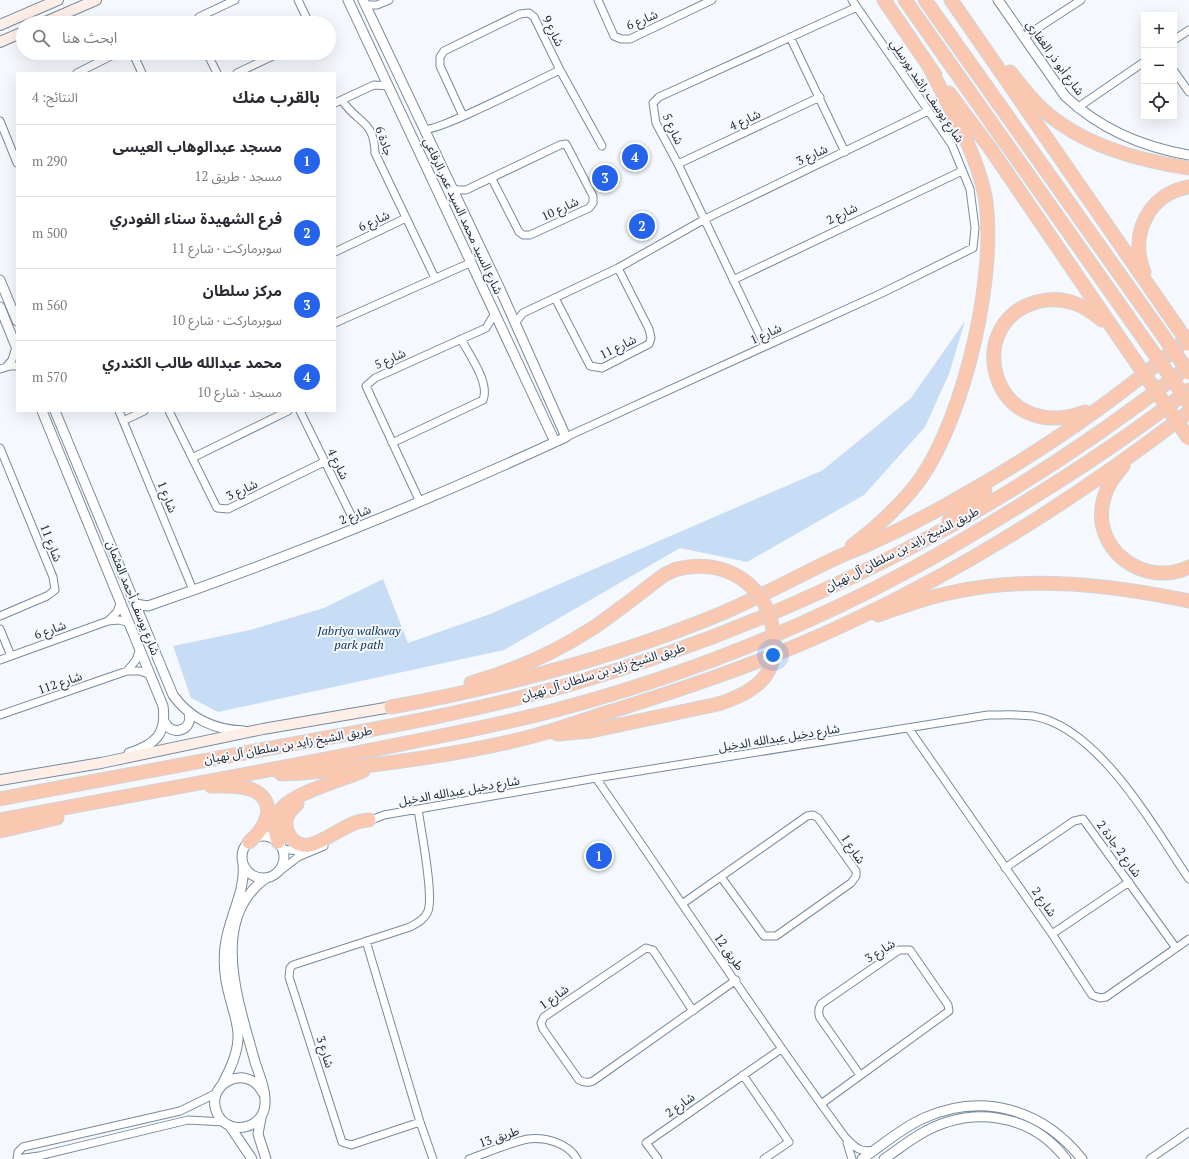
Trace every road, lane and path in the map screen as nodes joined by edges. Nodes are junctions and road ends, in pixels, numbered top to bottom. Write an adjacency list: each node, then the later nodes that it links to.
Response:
1 (57, 0): 22 (main road)
2 (96, 0): 23 (main road)
3 (235, 0): 24 (street)
4 (298, 0): 25 (street)
5 (348, 0): 36 (street, شارع السيد محمد السيد عمر الرفاعي)
6 (354, 0): 30 (street)
7 (389, 0): 19 (street)
8 (598, 0): 9 (street, شارع 6)
9 (712, 0)
10 (852, 0): 20 (street, شارع يوسف راشد بورسلي)
11 (884, 0): 42 (highway)
12 (905, 0): 80 (highway)
13 (925, 0): 109 (highway, bridge)
14 (951, 0): 27 (highway)
15 (998, 0): 33 (street, شارع أبو ذر الغفاري)
16 (1081, 0): 17 (street)
17 (1073, 2): 33 (street)
18 (365, 3): 19 (street); 21 (street, شارع السيد محمد السيد عمر الرفاعي)
19 (378, 5): 21 (street)
20 (857, 7): 32 (street, شارع 5); 57 (street, شارع يوسف راشد بورسلي)
21 (371, 15): 30 (street, شارع السيد محمد السيد عمر الرفاعي)
22 (21, 16)
23 (59, 16)
24 (201, 16)
25 (306, 16)
26 (16, 18): 28 (main road)
27 (964, 18): 68 (highway); 88 (highway)
28 (0, 25)
29 (1189, 30): 34 (street)
30 (379, 32): 56 (street, شارع السيد محمد السيد عمر الرفاعي)
31 (16, 35): 35 (main road)
32 (790, 37): 53 (street); 67 (street, شارع 5)
33 (1024, 37): 55 (street, شارع أبو ذر الغفاري)
34 (1177, 38)
35 (0, 42)
36 (374, 53): 43 (street, شارع السيد محمد السيد عمر الرفاعي); 56 (street)
37 (104, 60): 45 (street)
38 (136, 60): 46 (street)
39 (210, 60): 47 (street)
40 (264, 60): 48 (street)
41 (1141, 64): 55 (street)
42 (930, 68): 63 (highway); 134 (highway)
43 (382, 70): 50 (street); 51 (street, شارع السيد محمد السيد عمر الرفاعي)
44 (560, 70): 58 (street); 58 (street, شارع 9); 61 (street)
45 (79, 72)
46 (142, 72)
47 (216, 72)
48 (239, 72)
49 (1177, 74): 52 (street)
50 (374, 84): 51 (street); 54 (street)
51 (389, 86): 62 (street, شارع السيد محمد السيد عمر الرفاعي)
52 (1189, 92)
53 (820, 97): 64 (street); 67 (street, شارع 4)
54 (338, 102): 76 (street, جادة 6)
55 (1077, 108): 65 (street, شارع أبو ذر الغفاري)
56 (415, 110): 60 (street, شارع السيد محمد السيد عمر الرفاعي)
57 (928, 111): 64 (street, شارع 3); 69 (street, شارع يوسف راشد بورسلي)
58 (463, 116): 60 (street)
59 (0, 121): 66 (street)
60 (429, 129): 72 (street, شارع السيد محمد السيد عمر الرفاعي)
61 (602, 146)
62 (418, 147): 75 (street); 78 (street, شارع السيد محمد السيد عمر الرفاعي)
63 (990, 148): 80 (highway); 98 (highway)
64 (845, 152): 77 (street, شارع 3)
65 (1189, 155)
66 (16, 161)
67 (678, 164): 77 (street, شارع 5)
68 (1189, 168)
69 (962, 171): 79 (street, شارع يوسف راشد بورسلي); 85 (street, شارع 2)
70 (492, 179): 70 (street, شارع 10); 73 (street, شارع 10)
71 (1189, 187): 88 (highway)
72 (452, 188): 73 (street); 74 (street, شارع السيد محمد السيد عمر الرفاعي)
73 (466, 190): 74 (street)
74 (459, 204): 75 (street, شارع السيد محمد السيد عمر الرفاعي)
75 (463, 214): 87 (street, شارع السيد محمد السيد عمر الرفاعي)
76 (406, 218): 81 (street, شارع 6); 84 (street, شارع 6)
77 (705, 218): 83 (street); 85 (street, شارع 5)
78 (458, 233): 82 (street, شارع السيد محمد السيد عمر الرفاعي); 87 (street)
79 (973, 248): 104 (street, شارع 1)
80 (1081, 251): 111 (highway, bridge)
81 (336, 252)
82 (472, 262): 84 (street); 92 (street, شارع السيد محمد السيد عمر الرفاعي)
83 (618, 268): 89 (street); 89 (street, شارع 11)
84 (435, 278): 95 (street)
85 (733, 280): 104 (street, شارع 5)
86 (1, 284): 94 (street)
87 (500, 289): 91 (street, شارع السيد محمد السيد عمر الرفاعي)
88 (1152, 290): 102 (highway, bridge)
89 (555, 298): 93 (street)
90 (0, 307): 103 (street)
91 (509, 310): 93 (street); 96 (street, شارع السيد محمد السيد عمر الرفاعي)
92 (495, 313): 97 (street); 99 (street, شارع السيد محمد السيد عمر الرفاعي)
93 (523, 313): 96 (street)
94 (16, 319)
95 (336, 323)
96 (515, 323): 122 (street, شارع السيد محمد السيد عمر الرفاعي)
97 (486, 328): 99 (street); 101 (street, شارع 5)
98 (1113, 329): 112 (highway); 123 (highway, bridge)
99 (503, 330): 124 (street, شارع السيد محمد السيد عمر الرفاعي)
100 (1189, 337): 112 (highway)
101 (462, 339): 125 (street); 125 (street, شارع 5)
102 (1189, 344)
103 (16, 346)
104 (765, 346): 122 (street, شارع 1)
105 (16, 350): 108 (street)
106 (16, 366): 108 (street)
107 (1189, 366): 133 (highway, طريق الشيخ زايد بن سلطان آل نهيان)
108 (3, 368)
109 (1189, 373)
110 (1189, 390): 145 (highway, طريق الشيخ زايد بن سلطان آل نهيان)
111 (1189, 404)
112 (1101, 406): 127 (highway)
113 (42, 412): 137 (street, شارع يوسف أحمد العثمان)
114 (55, 412): 139 (street, شارع يوسف أحمد العثمان)
115 (119, 412): 121 (street, شارع 1)
116 (142, 412): 121 (street)
117 (169, 412): 129 (street, شارع 3)
118 (286, 412): 129 (street)
119 (300, 412): 130 (street, شارع 4)
120 (1189, 412): 128 (highway)
121 (123, 421): 136 (street, شارع 1)
122 (566, 437): 124 (street, شارع 2)
123 (1189, 439)
124 (555, 442): 131 (street, شارع 2)
125 (392, 443): 131 (street, شارع 5)
126 (0, 448): 141 (street, شارع 11)
127 (1033, 452): 133 (highway); 134 (highway)
128 (1135, 454): 135 (highway); 146 (highway)
129 (192, 458): 130 (street, شارع 3)
130 (324, 462): 132 (street, شارع 4)
131 (420, 502): 132 (street, شارع 2)
132 (357, 527): 136 (street, شارع 2)
133 (925, 539): 169 (highway, طريق الشيخ زايد بن سلطان آل نهيان)
134 (836, 558): 154 (highway)
135 (1189, 567)
136 (194, 590): 140 (street, شارع 2)
137 (121, 601): 143 (street); 144 (street, شارع يوسف أحمد العثمان)
138 (1189, 601): 146 (highway)
139 (135, 604): 140 (street, شارع 2); 142 (street, شارع يوسف أحمد العثمان)
140 (148, 606): 142 (street)
141 (0, 616)
142 (141, 617): 155 (street, شارع يوسف أحمد العثمان)
143 (108, 621): 144 (street, شارع 6); 149 (street, شارع 6)
144 (130, 623): 148 (street, شارع يوسف أحمد العثمان)
145 (802, 623): 153 (highway); 163 (highway, طريق الشيخ زايد بن سلطان آل نهيان)
146 (838, 628): 153 (highway)
147 (0, 629): 149 (street)
148 (140, 648): 151 (street); 152 (street, شارع يوسف أحمد العثمان)
149 (11, 656): 150 (street, شارع 6)
150 (0, 660)
151 (127, 671): 152 (street, شارع 112); 156 (street, شارع 112)
152 (152, 675): 157 (street, شارع يوسف أحمد العثمان)
153 (671, 692): 160 (highway)
154 (391, 707): 158 (main road); 160 (highway, bridge)
155 (189, 712): 157 (street); 158 (street, شارع يوسف أحمد العثمان)
156 (0, 715)
157 (164, 721): 161 (street)
158 (263, 729): 161 (main road)
159 (909, 729): 164 (street, شارع دخيل عبدالله الدخيل); 178 (street, شارع 2); 182 (street, شارع دخيل عبدالله الدخيل)
160 (537, 735): 162 (highway)
161 (101, 763): 165 (main road)
162 (381, 764): 163 (highway); 168 (highway)
163 (251, 773): 166 (highway, طريق الشيخ زايد بن سلطان آل نهيان)
164 (596, 778): 170 (street, شارع دخيل عبدالله الدخيل); 184 (street, طريق 12)
165 (0, 780)
166 (174, 788): 167 (highway, طريق الشيخ زايد بن سلطان آل نهيان); 174 (highway)
167 (149, 792): 171 (highway, طريق الشيخ زايد بن سلطان آل نهيان); 173 (highway)
168 (310, 792): 172 (highway); 175 (highway)
169 (0, 799)
170 (418, 809): 172 (street, شارع دخيل عبدالله الدخيل); 187 (street, شارع 3)
171 (0, 820)
172 (369, 820): 176 (street, شارع دخيل عبدالله الدخيل)
173 (0, 830)
174 (249, 842): 175 (street); 177 (street)
175 (280, 845): 176 (street, شارع دخيل عبدالله الدخيل); 179 (street)
176 (308, 852): 179 (street, شارع دخيل عبدالله الدخيل)
177 (243, 864): 181 (street); 194 (street)
178 (1005, 868): 183 (street, شارع 2 جادة 2); 185 (street, شارع 2)
179 (280, 871): 181 (street)
180 (721, 877): 180 (street, شارع 1); 184 (street, شارع 1)
181 (266, 878): 195 (street)
182 (1189, 879)
183 (1129, 882): 185 (street); 188 (street, شارع 2 جادة 2)
184 (682, 904): 189 (street, طريق 12)
185 (1052, 934): 188 (street, شارع 2)
186 (1189, 939): 188 (street, شارع 2)
187 (366, 941): 199 (street); 199 (street, شارع 3)
188 (1176, 948)
189 (736, 980): 190 (street, شارع 1); 191 (street, طريق 12)
190 (693, 1011): 190 (street, شارع 1)
191 (781, 1049): 193 (street, شارع 2); 196 (street, طريق 12)
192 (860, 1075): 192 (street, شارع 3); 196 (street, شارع 3)
193 (743, 1076): 214 (street, شارع 2); 215 (street)
194 (219, 1090): 195 (street); 200 (street); 208 (street)
195 (263, 1093): 197 (street)
196 (821, 1104): 204 (street, طريق 12)
197 (262, 1116): 200 (street); 210 (street)
198 (922, 1119): 201 (street); 202 (street); 220 (street)
199 (420, 1122): 211 (street)
200 (227, 1124): 207 (street); 209 (street)
201 (904, 1130): 205 (street); 206 (street)
202 (926, 1131): 205 (street); 219 (street)
203 (1189, 1132): 221 (street)
204 (845, 1137): 206 (street, طريق 12); 216 (street, طريق 12)
205 (912, 1139): 218 (street)
206 (875, 1150): 217 (street)
207 (37, 1157): 208 (street)
208 (17, 1159)
209 (252, 1159)
210 (266, 1159)
211 (432, 1159)
212 (469, 1159): 213 (street, طريق 13)
213 (577, 1159)
214 (658, 1159)
215 (764, 1159)
216 (852, 1159)
217 (862, 1159)
218 (884, 1159)
219 (1066, 1159)
220 (1082, 1159)
221 (1150, 1159)

